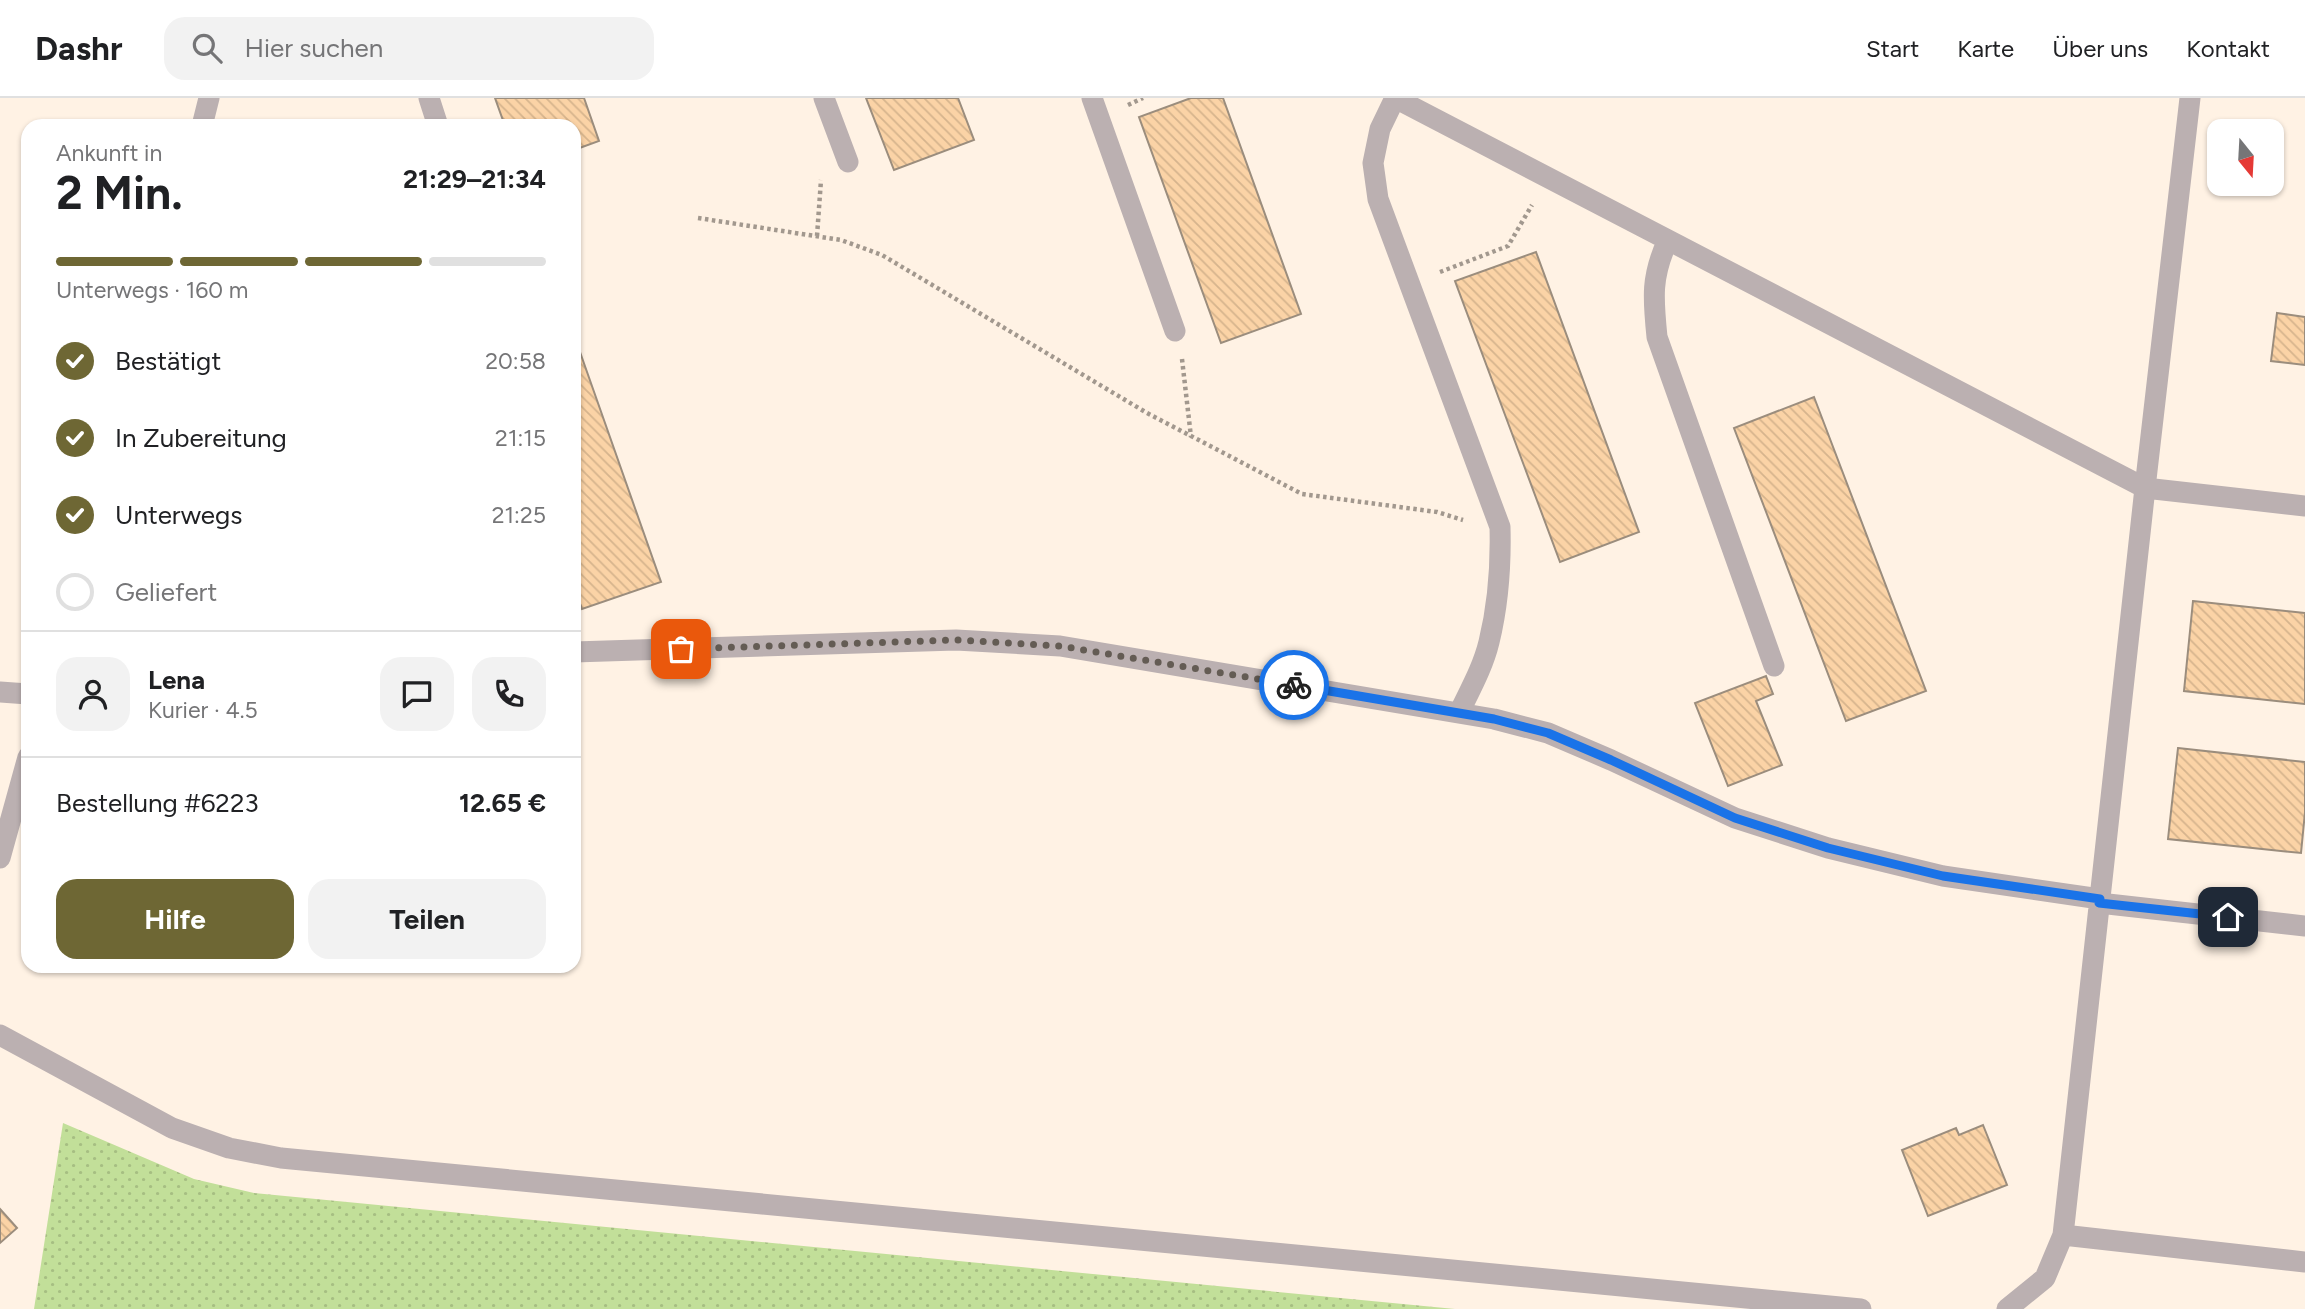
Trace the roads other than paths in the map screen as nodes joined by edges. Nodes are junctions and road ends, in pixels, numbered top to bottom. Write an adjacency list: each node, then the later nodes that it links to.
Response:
1 (209, 98): 7 (lane)
2 (429, 98): 8 (lane)
3 (824, 98): 9 (lane)
4 (1092, 98): 11 (lane)
5 (1395, 98): 10 (lane); 18 (lane)
6 (2190, 98): 12 (lane)
7 (204, 119)
8 (436, 119)
9 (848, 162)
10 (1668, 240): 12 (lane); 15 (lane)
11 (1175, 331)
12 (2145, 488): 13 (lane); 21 (lane)
13 (2305, 506)
14 (581, 652): 18 (lane)
15 (1774, 666)
16 (0, 692): 17 (lane)
17 (21, 694)
18 (1460, 713): 21 (lane)
19 (21, 782): 20 (lane)
20 (0, 858)
21 (2100, 901): 22 (lane); 24 (lane)
22 (2305, 926)
23 (0, 1035): 26 (lane)
24 (2063, 1235): 25 (lane); 28 (lane)
25 (2305, 1262)
26 (1787, 1306): 27 (lane)
27 (1861, 1309)
28 (2007, 1309)

